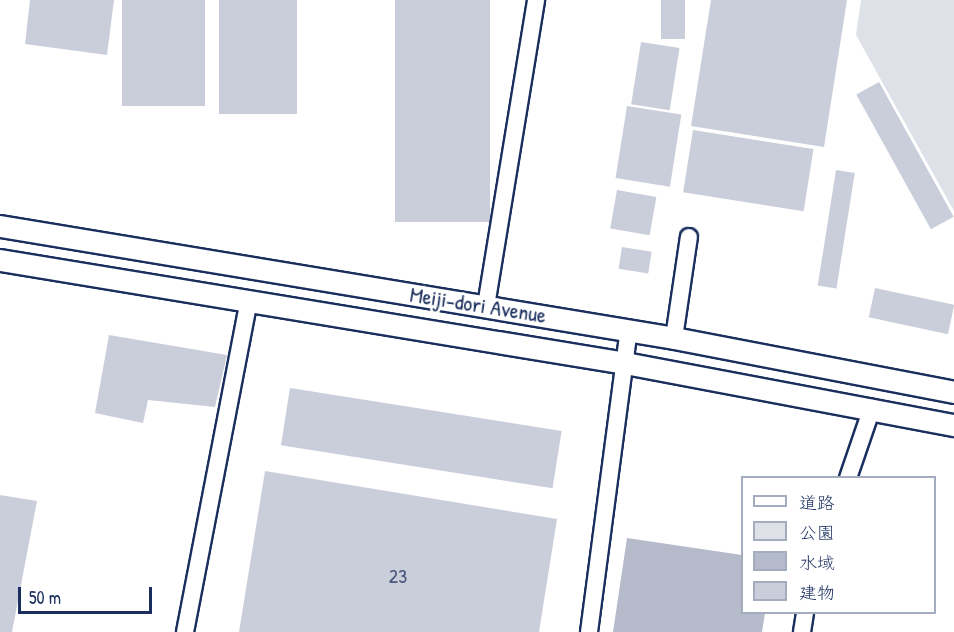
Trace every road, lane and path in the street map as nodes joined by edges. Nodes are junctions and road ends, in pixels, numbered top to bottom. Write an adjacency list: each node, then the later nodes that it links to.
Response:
1 (536, 0): 6 (street)
2 (0, 226): 6 (main road, Meiji-dori Avenue)
3 (689, 237): 8 (street)
4 (0, 260): 5 (main road, Meiji-dori Avenue)
5 (249, 301): 9 (main road, Meiji-dori Avenue); 15 (street)
6 (486, 306): 7 (main road, Meiji-dori Avenue)
7 (629, 330): 8 (main road, Meiji-dori Avenue); 9 (street)
8 (674, 338): 10 (main road, Meiji-dori Avenue)
9 (625, 363): 11 (main road, Meiji-dori Avenue); 16 (street)
10 (954, 392)
11 (872, 408): 12 (main road, Meiji-dori Avenue); 13 (street)
12 (954, 425)
13 (848, 476)
14 (806, 614): 17 (street)
15 (185, 632)
16 (589, 632)
17 (802, 632)

